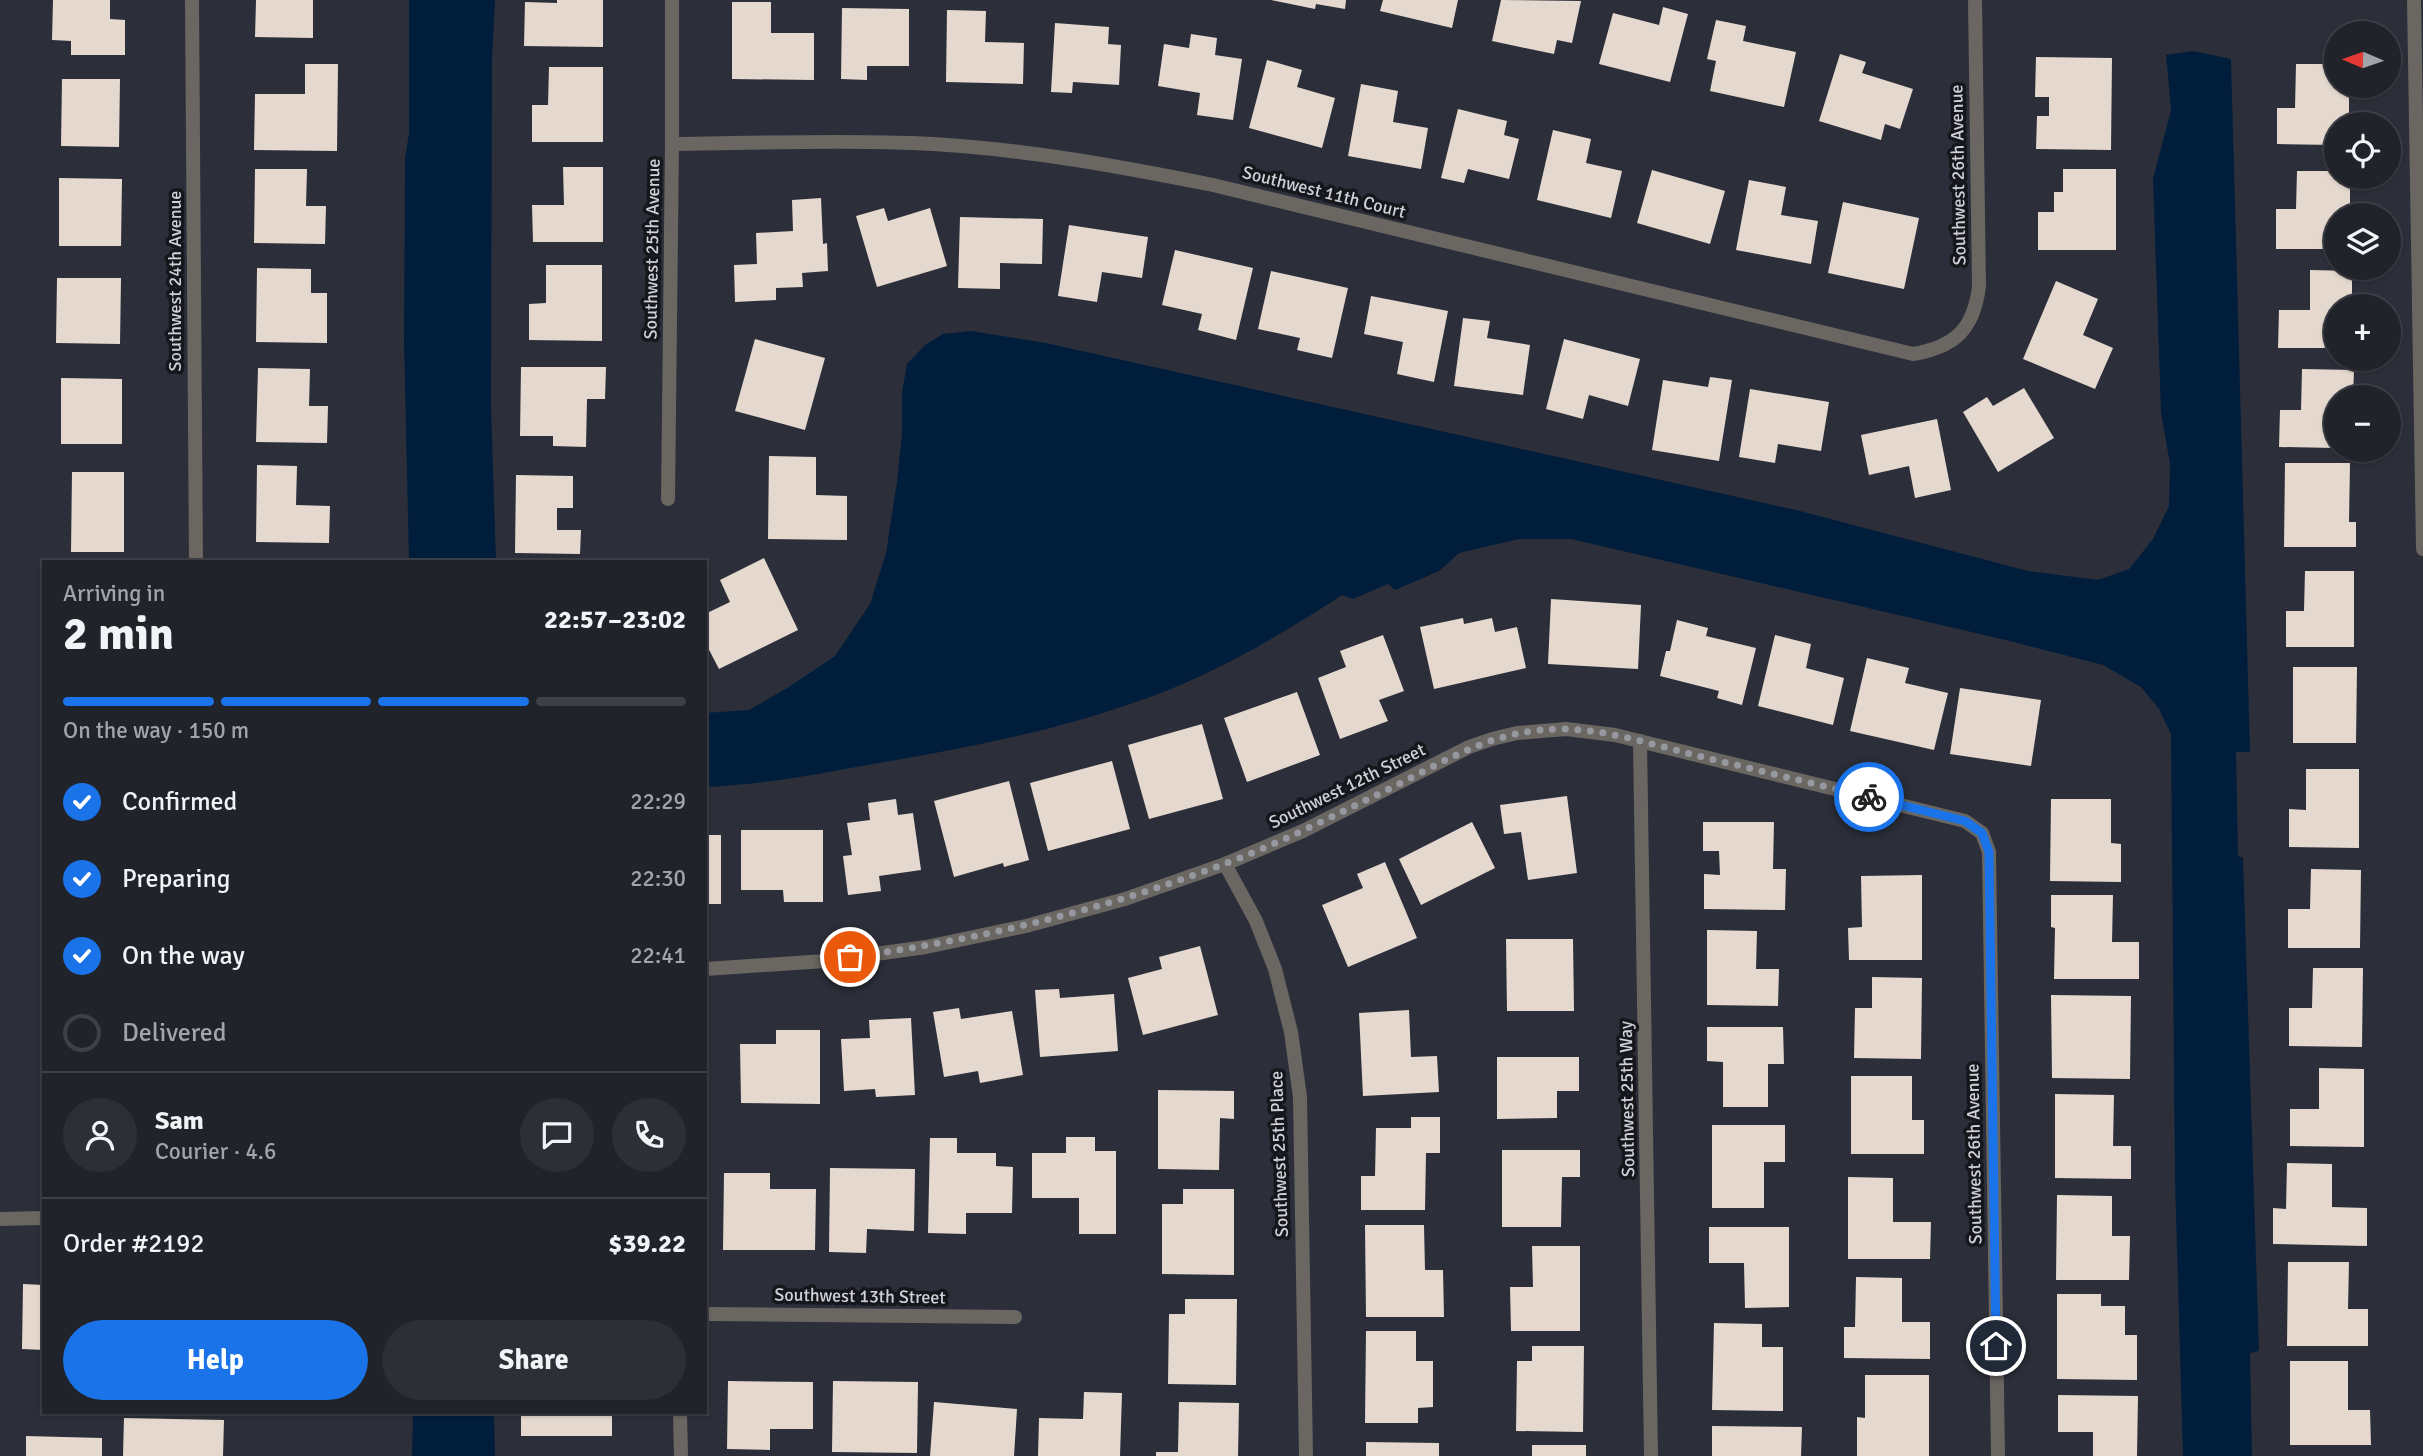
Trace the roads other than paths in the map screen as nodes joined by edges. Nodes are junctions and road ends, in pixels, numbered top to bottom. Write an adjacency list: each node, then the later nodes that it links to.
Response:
1 (192, 0): 10 (street, Southwest 24th Avenue)
2 (672, 0): 5 (street, Southwest 25th Avenue)
3 (1975, 0): 6 (street, Southwest 26th Avenue)
4 (2414, 0): 7 (street)
5 (673, 144): 6 (street, Southwest 11th Court); 8 (street, Southwest 25th Avenue)
6 (1953, 341)
7 (2421, 345): 9 (street)
8 (668, 499)
9 (2423, 549)
10 (196, 560)
11 (1640, 741): 12 (street, Southwest 12th Street); 13 (street, Southwest 12th Street); 22 (street, Southwest 25th Way)
12 (1989, 852): 23 (street, Southwest 26th Avenue)
13 (1226, 864): 14 (street, Southwest 12th Street); 21 (street, Southwest 25th Place)
14 (707, 969)
15 (42, 1218): 16 (street)
16 (0, 1219)
17 (707, 1314): 18 (street, Southwest 13th Street)
18 (1014, 1317)
19 (680, 1414): 20 (street)
20 (681, 1456)
21 (1306, 1456)
22 (1651, 1456)
23 (1998, 1456)

